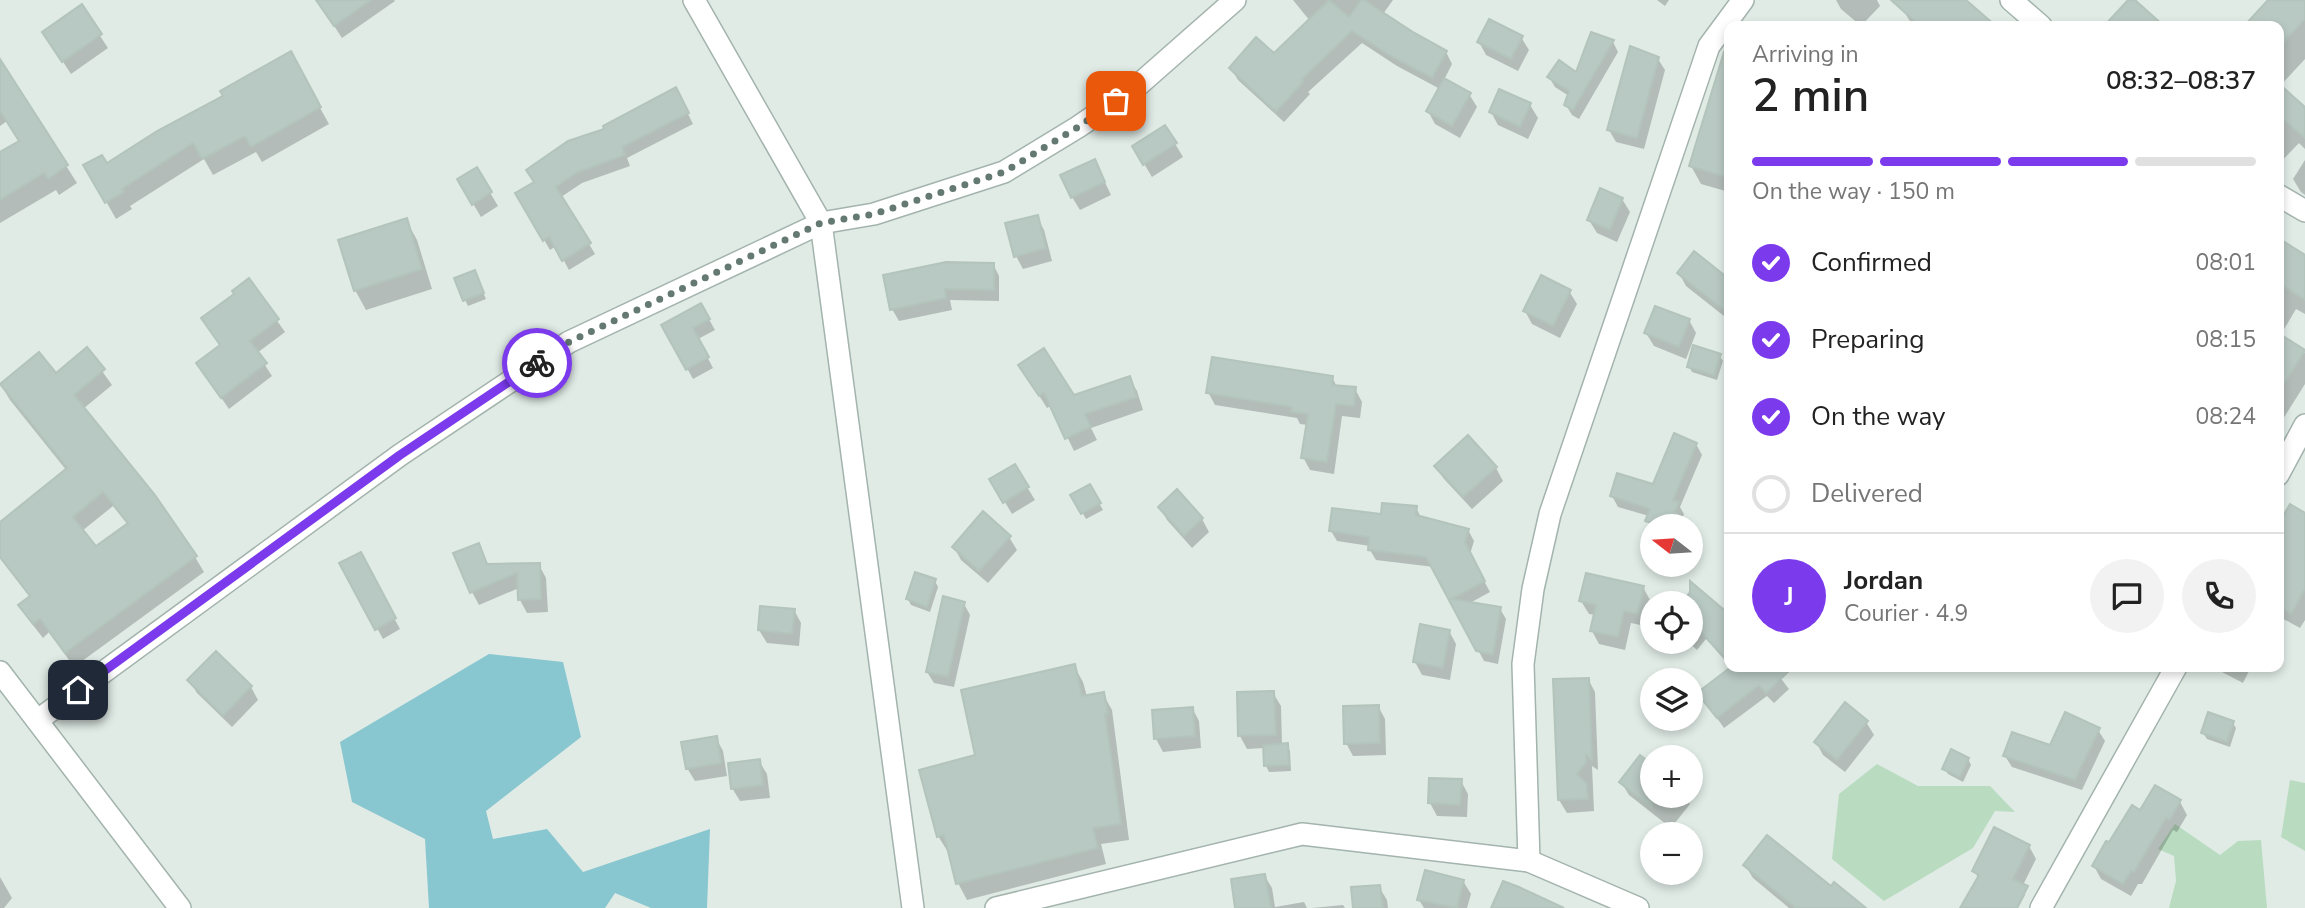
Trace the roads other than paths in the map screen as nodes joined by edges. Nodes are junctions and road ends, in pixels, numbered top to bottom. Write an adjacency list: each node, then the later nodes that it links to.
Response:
1 (694, 0): 10 (street)
2 (1235, 0): 10 (street)
3 (1743, 0): 5 (street)
4 (2011, 0): 6 (street)
5 (1727, 21)
6 (2035, 21)
7 (1724, 26): 16 (street)
8 (2284, 199): 9 (street)
9 (2305, 211)
10 (821, 223): 15 (street); 18 (street)
11 (2305, 425): 12 (street)
12 (2284, 464)
13 (0, 671): 15 (street)
14 (2173, 672): 21 (street)
15 (38, 720): 17 (street)
16 (1528, 861): 19 (street); 20 (street)
17 (180, 908)
18 (913, 908)
19 (996, 908)
20 (1638, 908)
21 (2041, 908)

